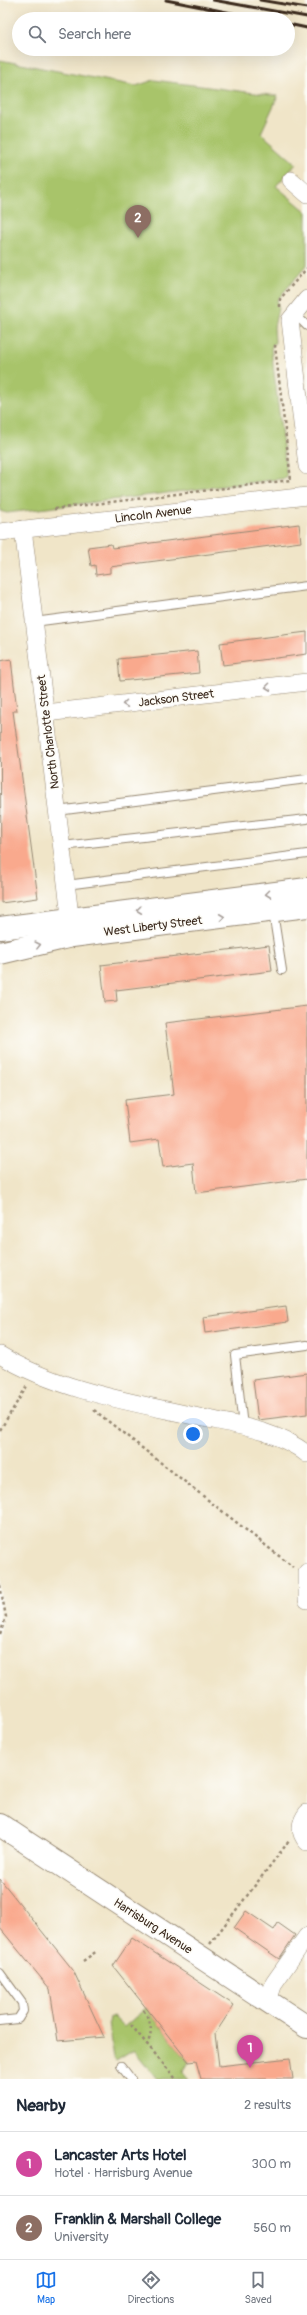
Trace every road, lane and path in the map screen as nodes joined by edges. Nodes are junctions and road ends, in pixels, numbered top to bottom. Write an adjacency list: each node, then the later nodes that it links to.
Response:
1 (291, 180): 2 (street)
2 (307, 194)
3 (307, 268): 5 (path)
4 (307, 299): 5 (street)
5 (293, 317): 7 (street)
6 (279, 339): 10 (path)
7 (303, 406): 8 (street)
8 (307, 466)
9 (307, 496): 11 (street, Lincoln Avenue)
10 (52, 510)
11 (23, 529): 12 (street, Lincoln Avenue); 14 (street, North Charlotte Street)
12 (0, 532)
13 (307, 586): 14 (lane)
14 (34, 622): 16 (street, North Charlotte Street)
15 (307, 682): 16 (street, Jackson Street, one-way to 16)
16 (46, 713): 18 (street, North Charlotte Street)
17 (307, 779): 18 (lane)
18 (57, 811): 20 (street, North Charlotte Street)
19 (307, 819): 20 (lane)
20 (62, 846): 22 (street, North Charlotte Street)
21 (307, 854): 22 (lane)
22 (66, 885): 26 (street, North Charlotte Street)
23 (307, 889): 26 (main road, West Liberty Street, one-way to 26)
24 (307, 906): 25 (main road, West Liberty Street)
25 (273, 910): 26 (main road, West Liberty Street, one-way to 25); 29 (lane)
26 (71, 927): 27 (main road, West Liberty Street); 28 (main road, West Liberty Street, one-way to 26)
27 (0, 928)
28 (0, 953)
29 (282, 970)
30 (307, 1345): 34 (lane)
31 (0, 1355): 34 (street)
32 (30, 1380): 35 (path)
33 (94, 1409): 38 (path)
34 (243, 1427): 36 (street)
35 (0, 1430)
36 (307, 1454)
37 (307, 1572): 38 (street)
38 (307, 1578): 40 (street)
39 (0, 1585): 41 (path)
40 (307, 1600)
41 (0, 1634)
42 (307, 1812): 44 (street)
43 (0, 1824): 47 (main road, Harrisburg Avenue)
44 (300, 1839): 47 (path)
45 (307, 1936): 50 (street)
46 (96, 1951): 48 (path)
47 (200, 1957): 50 (main road, Harrisburg Avenue)
48 (83, 1961)
49 (1, 1977): 52 (lane)
50 (268, 2001): 54 (main road, Harrisburg Avenue)
51 (143, 2010): 55 (path)
52 (0, 2022)
53 (131, 2025): 55 (path)
54 (307, 2027)
55 (147, 2045): 58 (path)
56 (120, 2066): 57 (lane)
57 (131, 2079)
58 (176, 2079)

